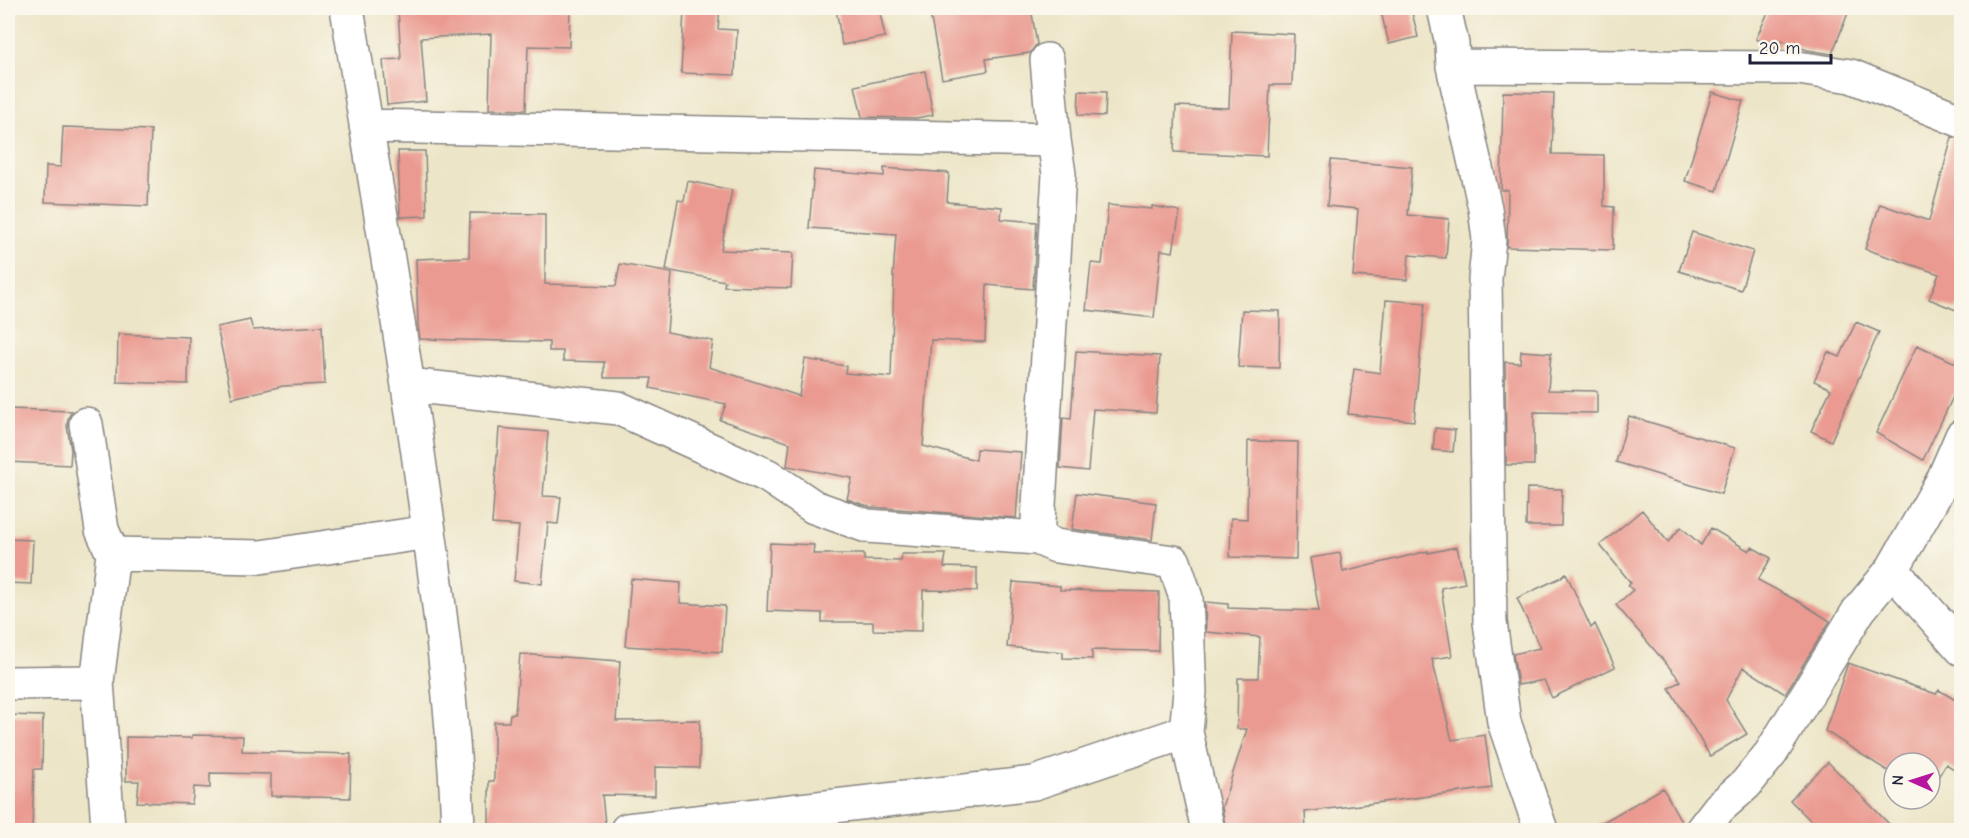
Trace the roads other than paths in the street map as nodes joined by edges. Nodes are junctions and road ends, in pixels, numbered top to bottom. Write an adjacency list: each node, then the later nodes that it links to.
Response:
1 (347, 8): 6 (street)
2 (1444, 8): 4 (street)
3 (1047, 60): 7 (street)
4 (1453, 66): 5 (street); 23 (street)
5 (1962, 121)
6 (366, 126): 7 (street); 8 (street)
7 (1054, 140): 12 (street)
8 (408, 385): 11 (street); 12 (street)
9 (86, 424): 13 (street)
10 (1962, 436): 14 (street)
11 (429, 531): 13 (street); 20 (street)
12 (1037, 538): 18 (street)
13 (113, 554): 16 (street)
14 (1892, 570): 15 (street); 24 (street)
15 (1962, 650)
16 (97, 682): 17 (street); 19 (street)
17 (8, 683)
18 (1186, 732): 21 (street); 22 (street)
19 (108, 826)
20 (458, 831)
21 (627, 831)
22 (1208, 831)
23 (1541, 831)
24 (1701, 831)

